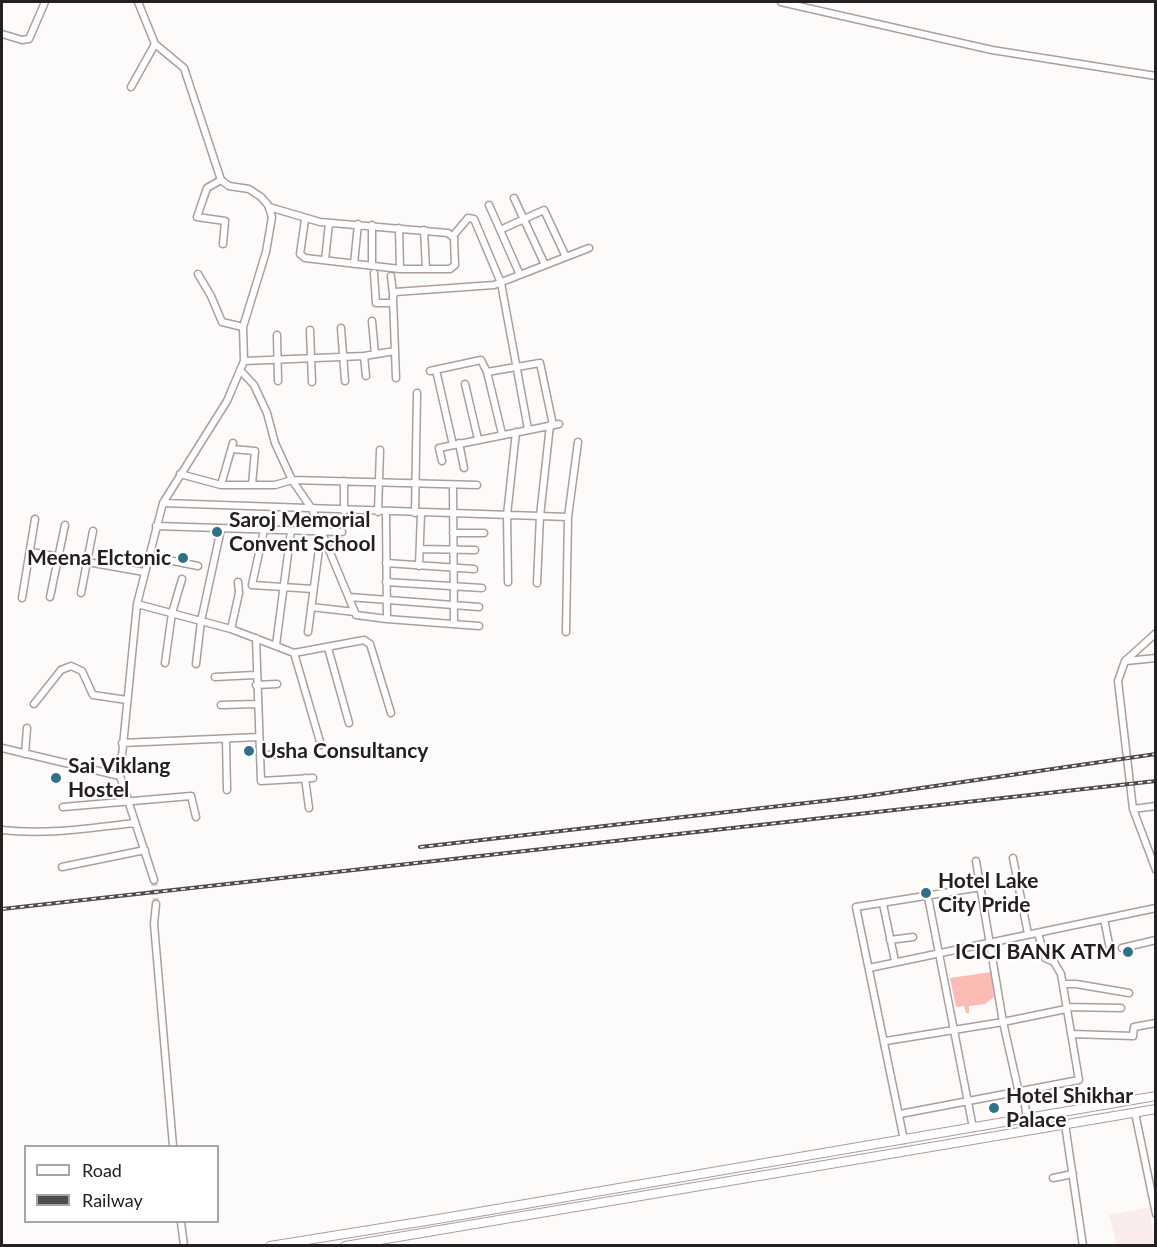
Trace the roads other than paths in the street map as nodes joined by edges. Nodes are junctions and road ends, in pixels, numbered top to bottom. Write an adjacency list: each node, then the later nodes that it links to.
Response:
1 (45, 2): 4 (street)
2 (138, 2): 5 (street)
3 (781, 2): 6 (street)
4 (2, 34)
5 (155, 44): 7 (street); 8 (street)
6 (1155, 76)
7 (131, 87)
8 (220, 180): 11 (street); 21 (street)
9 (514, 198): 12 (street)
10 (489, 205): 19 (street)
11 (269, 207): 13 (street); 37 (street)
12 (523, 219): 19 (street); 23 (street); 26 (street)
13 (305, 220): 14 (street); 24 (street)
14 (329, 223): 15 (street); 24 (street)
15 (358, 224): 16 (street); 25 (street)
16 (372, 225): 17 (street); 29 (street)
17 (399, 228): 18 (street); 27 (street)
18 (424, 230): 20 (street); 28 (street)
19 (500, 230): 31 (street)
20 (453, 236): 28 (street); 33 (street)
21 (223, 244)
22 (589, 248): 23 (street)
23 (566, 257): 26 (street)
24 (325, 260): 25 (street)
25 (354, 264): 29 (street)
26 (544, 265): 31 (street)
27 (400, 269): 28 (street); 29 (street)
28 (426, 269)
29 (373, 270): 35 (street)
30 (198, 274): 37 (street)
31 (520, 275): 33 (street)
32 (391, 276): 34 (street)
33 (501, 283): 34 (street); 48 (street)
34 (393, 294): 35 (street)
35 (393, 303): 41 (street)
36 (372, 321): 42 (street)
37 (243, 327): 47 (street)
38 (341, 328): 44 (street)
39 (310, 330): 45 (street)
40 (277, 335): 46 (street)
41 (395, 351): 42 (street); 52 (street)
42 (375, 354): 43 (street)
43 (364, 356): 44 (street); 51 (street)
44 (344, 357): 45 (street); 54 (street)
45 (311, 358): 46 (street); 55 (street)
46 (278, 359): 47 (street); 53 (street)
47 (244, 361): 49 (street)
48 (516, 366): 50 (street); 58 (street); 59 (street)
49 (240, 370): 68 (street); 69 (street)
50 (487, 372): 61 (street); 64 (street)
51 (366, 376)
52 (396, 378)
53 (278, 381)
54 (345, 381)
55 (312, 382)
56 (465, 384): 62 (street)
57 (417, 393): 72 (street)
58 (554, 425): 59 (street); 85 (street)
59 (528, 429): 60 (street)
60 (516, 432): 61 (street); 84 (street)
61 (502, 434): 62 (street)
62 (478, 439): 64 (street)
63 (578, 442): 86 (street)
64 (456, 444): 66 (street); 67 (street)
65 (381, 450): 71 (street)
66 (442, 461)
67 (464, 468)
68 (180, 474): 74 (street); 77 (street)
69 (292, 480): 70 (street); 75 (street); 78 (street)
70 (344, 481): 71 (street); 79 (street)
71 (380, 482): 72 (street); 80 (street)
72 (416, 483): 73 (street); 82 (street)
73 (453, 484): 76 (street); 83 (street)
74 (220, 485): 75 (street); 75 (street)
75 (252, 485)
76 (477, 485)
77 (163, 503): 78 (street); 89 (street)
78 (312, 509): 79 (street); 95 (street)
79 (344, 511): 80 (street)
80 (378, 512): 81 (street)
81 (386, 512): 82 (street); 105 (street)
82 (418, 513): 83 (street); 98 (street)
83 (452, 514): 84 (street); 96 (street)
84 (507, 515): 85 (street); 114 (street)
85 (540, 516): 86 (street); 115 (street)
86 (568, 517): 137 (street)
87 (35, 519): 101 (street)
88 (65, 525): 102 (street)
89 (156, 526): 90 (street); 103 (street)
90 (221, 529): 91 (street); 132 (street)
91 (264, 530): 93 (street); 116 (street)
92 (93, 531): 104 (street)
93 (291, 531): 95 (street); 116 (street)
94 (342, 532): 95 (street)
95 (320, 533): 119 (street); 122 (street)
96 (453, 533): 97 (street); 99 (street)
97 (484, 533)
98 (420, 549): 99 (street); 107 (street)
99 (453, 550): 100 (street); 109 (street)
100 (475, 550)
101 (31, 552): 102 (street); 123 (street)
102 (58, 556): 104 (street); 121 (street)
103 (148, 556): 106 (street); 110 (street)
104 (87, 562): 110 (street); 120 (street)
105 (386, 563): 107 (street); 113 (street)
106 (198, 566)
107 (419, 566): 109 (street)
108 (474, 568): 109 (street)
109 (453, 569): 117 (street)
110 (144, 572): 125 (street)
111 (182, 579): 130 (street)
112 (238, 582): 135 (street)
113 (386, 582): 117 (street); 124 (street)
114 (508, 582)
115 (537, 582)
116 (285, 587): 119 (street); 140 (street)
117 (453, 587): 118 (street); 126 (street)
118 (482, 588)
119 (313, 589): 127 (street)
120 (81, 593)
121 (50, 597)
122 (349, 597): 124 (street); 129 (street)
123 (22, 598)
124 (387, 600): 126 (street); 131 (street)
125 (137, 604): 130 (street); 151 (street)
126 (454, 606): 128 (street); 133 (street)
127 (311, 607): 129 (street); 136 (street)
128 (479, 607)
129 (355, 612): 131 (street)
130 (172, 613): 132 (street); 145 (street)
131 (387, 619): 133 (street)
132 (201, 621): 135 (street); 146 (street)
133 (454, 624): 134 (street)
134 (479, 626)
135 (231, 629): 139 (street)
136 (308, 632)
137 (566, 632)
138 (1155, 633): 144 (street)
139 (256, 638): 140 (street); 147 (street)
140 (276, 645): 142 (street)
141 (328, 648): 142 (street); 155 (street); 156 (street)
142 (294, 653): 161 (street)
143 (1155, 658): 144 (street)
144 (1125, 661): 174 (street)
145 (165, 663)
146 (196, 664)
147 (255, 675): 148 (street); 150 (street)
148 (215, 677)
149 (277, 684): 150 (street)
150 (256, 685): 153 (street)
151 (127, 700): 152 (street); 160 (street)
152 (34, 704)
153 (257, 704): 154 (street); 158 (street)
154 (221, 705)
155 (391, 713)
156 (349, 723)
157 (27, 728): 164 (street)
158 (259, 737): 159 (street); 165 (street)
159 (226, 739): 160 (street); 169 (street)
160 (122, 743): 166 (street)
161 (321, 745)
162 (2, 748): 164 (street)
163 (301, 753): 165 (street)
164 (25, 754): 166 (street)
165 (260, 755): 167 (street)
166 (120, 776): 170 (street)
167 (305, 778): 168 (street); 173 (street)
168 (313, 778)
169 (226, 790)
170 (129, 801): 172 (street); 175 (street); 176 (street)
171 (1155, 806): 174 (street)
172 (63, 807)
173 (309, 808)
174 (1133, 809): 179 (street)
175 (196, 817)
176 (135, 823): 177 (street); 178 (street)
177 (2, 830)
178 (145, 849): 182 (street); 184 (street)
179 (1152, 854): 183 (street)
180 (1013, 858): 192 (street)
181 (976, 861): 185 (street)
182 (62, 867)
183 (1155, 870)
184 (154, 880)
185 (981, 887): 186 (street); 196 (street)
186 (928, 897): 188 (street); 198 (street)
187 (156, 904): 221 (street)
188 (883, 904): 194 (street); 201 (street)
189 (1155, 908): 190 (street)
190 (1104, 919): 191 (street); 199 (street)
191 (1038, 933): 192 (street); 202 (street)
192 (1028, 934): 196 (street)
193 (913, 937): 194 (street)
194 (890, 940): 200 (street)
195 (1155, 940): 197 (street)
196 (991, 944): 198 (street); 206 (street)
197 (1122, 948)
198 (938, 954): 200 (street); 208 (street)
199 (1111, 954)
200 (895, 961): 201 (street)
201 (869, 968): 210 (street)
202 (1063, 984): 203 (street); 204 (street)
203 (1129, 993)
204 (1066, 1008): 205 (street); 206 (street); 209 (street)
205 (1121, 1008)
206 (1003, 1022): 208 (street); 211 (street)
207 (1155, 1023): 209 (street)
208 (952, 1029): 210 (street); 213 (street)
209 (1071, 1034): 211 (street)
210 (886, 1041): 216 (street)
211 (1021, 1093): 213 (street); 217 (street)
212 (1155, 1096): 217 (main road)
213 (966, 1101): 216 (street); 219 (street)
214 (1155, 1109): 215 (main road)
215 (1135, 1113): 218 (main road); 225 (street)
216 (900, 1114): 220 (street)
217 (1027, 1118): 219 (main road)
218 (1065, 1124): 222 (street); 226 (main road)
219 (973, 1128): 220 (main road)
220 (904, 1140): 224 (main road)
221 (173, 1145)
222 (1073, 1174): 223 (street); 232 (street)
223 (1053, 1178)
224 (554, 1200): 226 (main road); 230 (main road)
225 (1154, 1200): 227 (street)
226 (555, 1209): 231 (main road)
227 (1155, 1214)
228 (181, 1223): 229 (street)
229 (184, 1245)
230 (270, 1245)
231 (345, 1245)
232 (1083, 1245)

